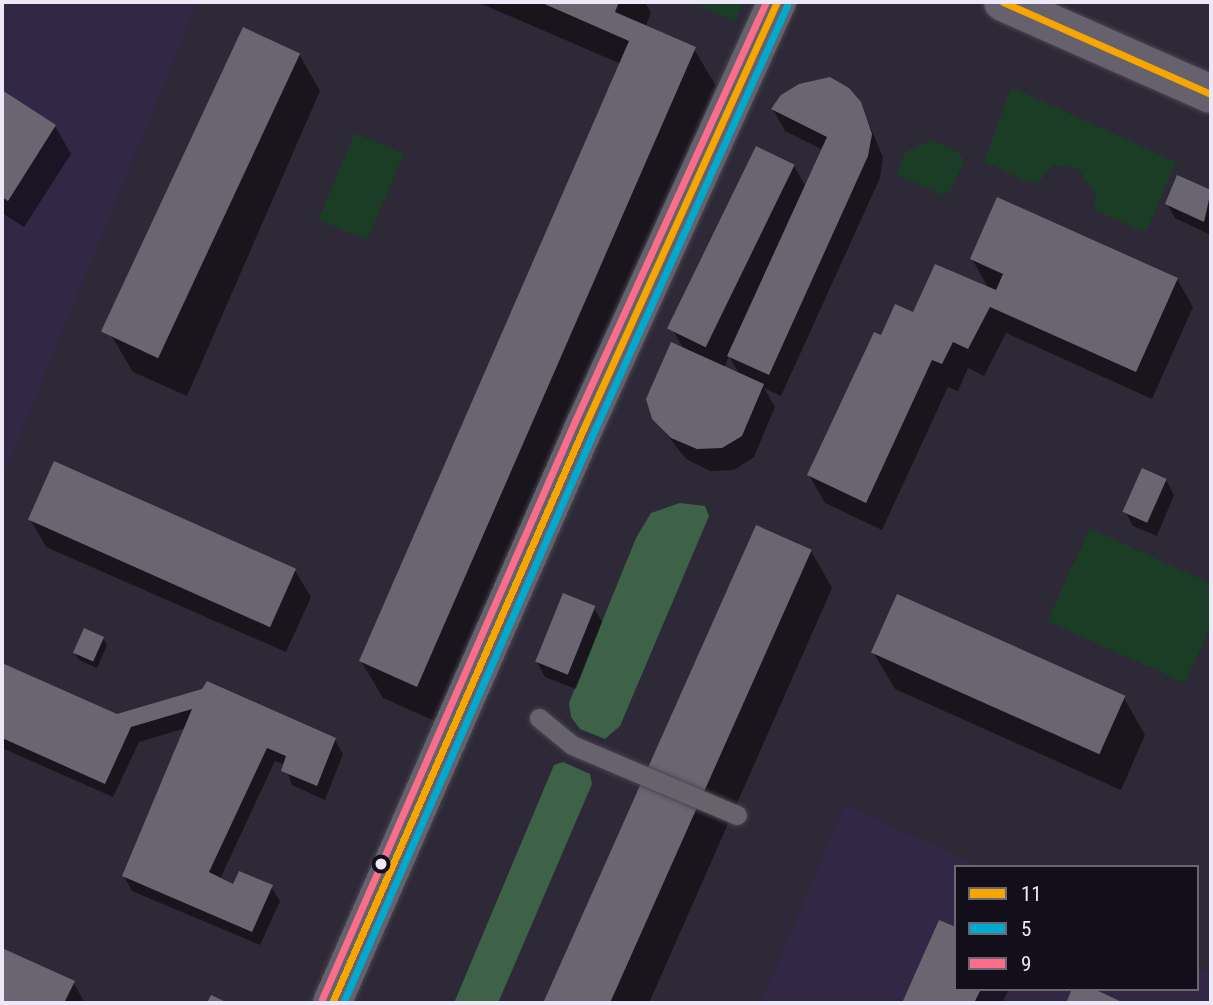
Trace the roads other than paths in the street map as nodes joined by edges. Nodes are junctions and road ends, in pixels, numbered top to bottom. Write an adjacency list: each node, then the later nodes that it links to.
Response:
1 (777, 2): 6 (street)
2 (1003, 2): 3 (street)
3 (1211, 94)
4 (539, 718): 5 (lane)
5 (737, 815)
6 (332, 1003)

